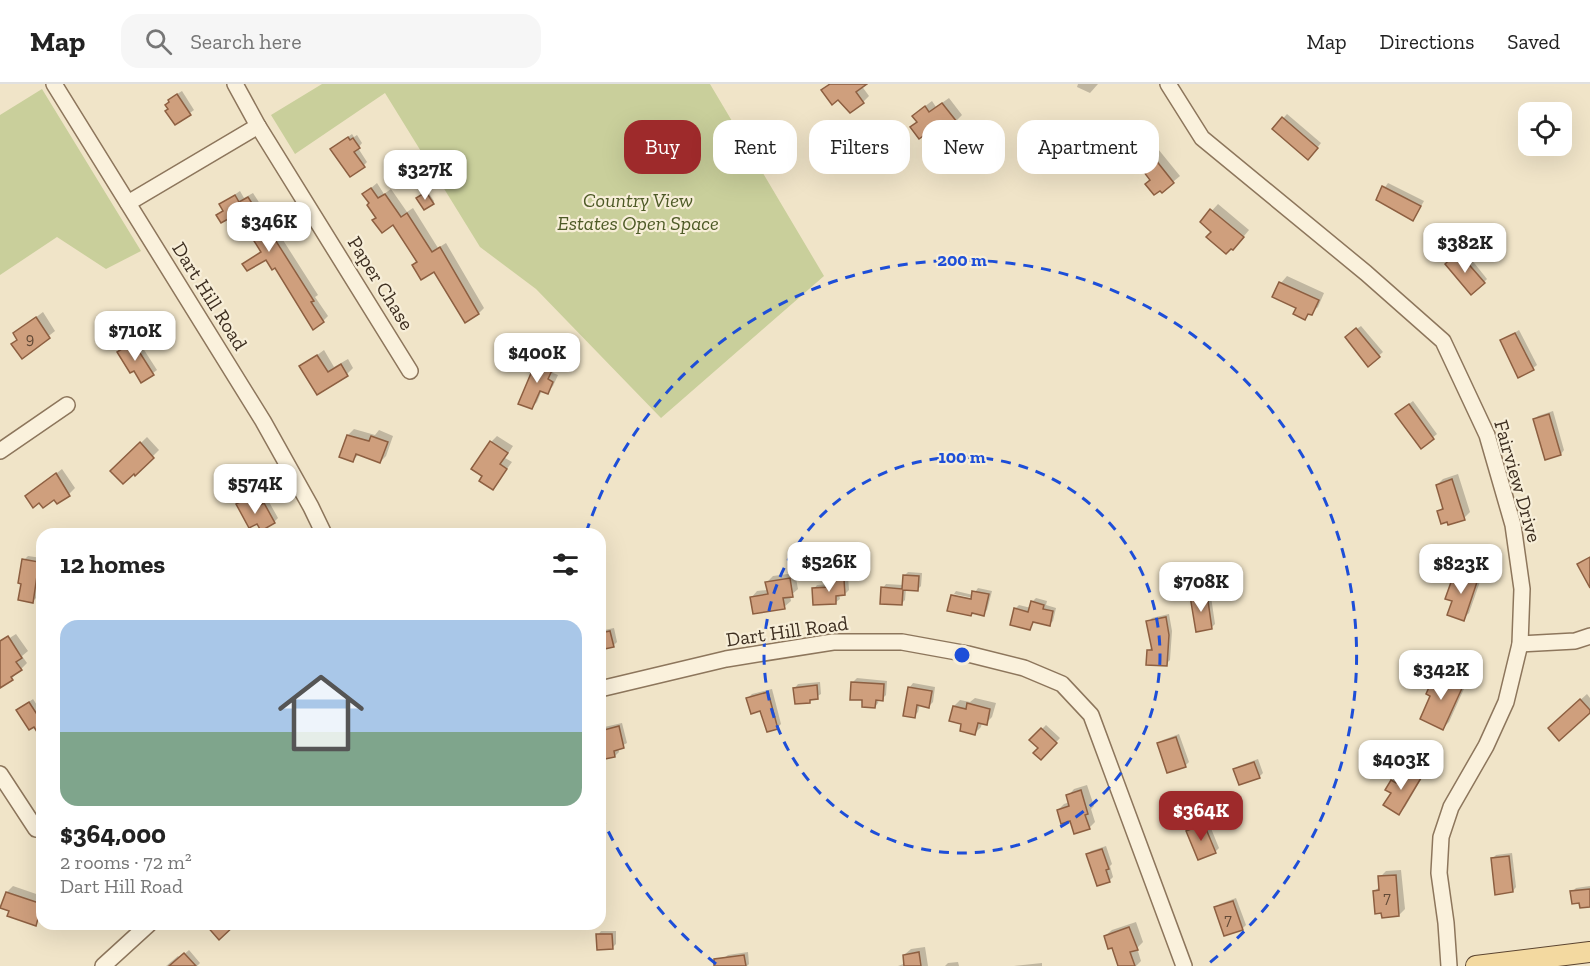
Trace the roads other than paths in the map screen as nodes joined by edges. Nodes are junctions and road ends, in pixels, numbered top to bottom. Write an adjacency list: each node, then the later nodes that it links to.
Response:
1 (54, 84): 5 (street, Dart Hill Road)
2 (235, 84): 4 (street, Paper Chase)
3 (1168, 84): 11 (street, Fairview Drive)
4 (258, 126): 5 (street); 6 (street, Paper Chase)
5 (129, 203): 9 (street, Dart Hill Road)
6 (410, 371)
7 (67, 405): 8 (street)
8 (0, 451)
9 (321, 528)
10 (1590, 636): 11 (street)
11 (1520, 644): 19 (street, Fairview Drive)
12 (606, 688): 18 (street, Dart Hill Road)
13 (0, 774): 14 (street)
14 (36, 829)
15 (142, 930): 17 (street)
16 (1590, 952): 20 (main road)
17 (103, 966)
18 (1184, 966)
19 (1449, 966)
20 (1476, 966)

